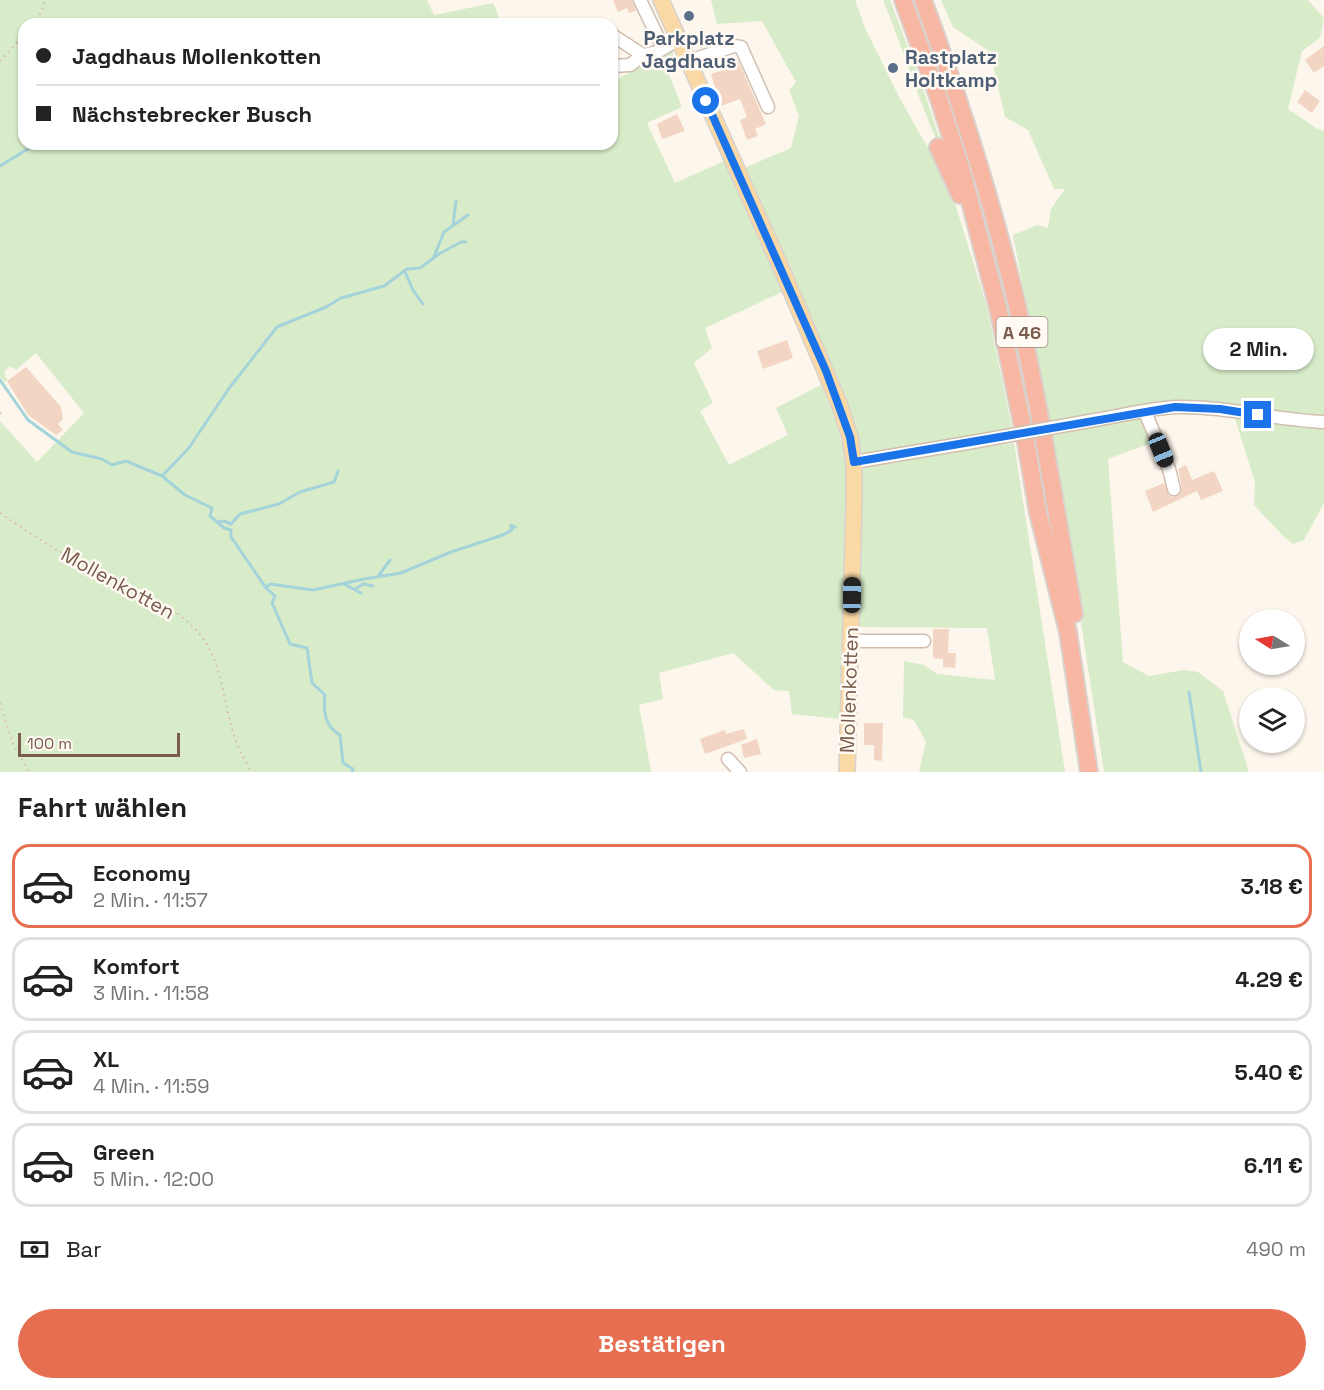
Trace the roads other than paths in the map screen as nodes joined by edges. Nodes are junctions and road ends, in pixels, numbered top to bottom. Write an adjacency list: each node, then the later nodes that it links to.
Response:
1 (640, 0): 7 (street)
2 (662, 0): 6 (main road, Mollenkotten)
3 (903, 0): 13 (highway, A 46)
4 (923, 0): 24 (highway, A 46)
5 (618, 39): 8 (street)
6 (679, 39): 7 (street); 9 (main road, Mollenkotten)
7 (663, 48): 8 (street)
8 (643, 55): 10 (street)
9 (689, 61): 11 (street); 16 (main road, Mollenkotten)
10 (618, 65)
11 (768, 107)
12 (938, 147): 13 (highway)
13 (982, 242): 23 (highway, A 46)
14 (1145, 412): 15 (street); 16 (street, bridge); 17 (street)
15 (1324, 422)
16 (854, 462): 18 (main road, Mollenkotten)
17 (1174, 489)
18 (851, 641): 19 (street); 22 (main road, Mollenkotten)
19 (924, 641)
20 (728, 759): 21 (street)
21 (740, 772)
22 (847, 772)
23 (1089, 772)
24 (1100, 772)

